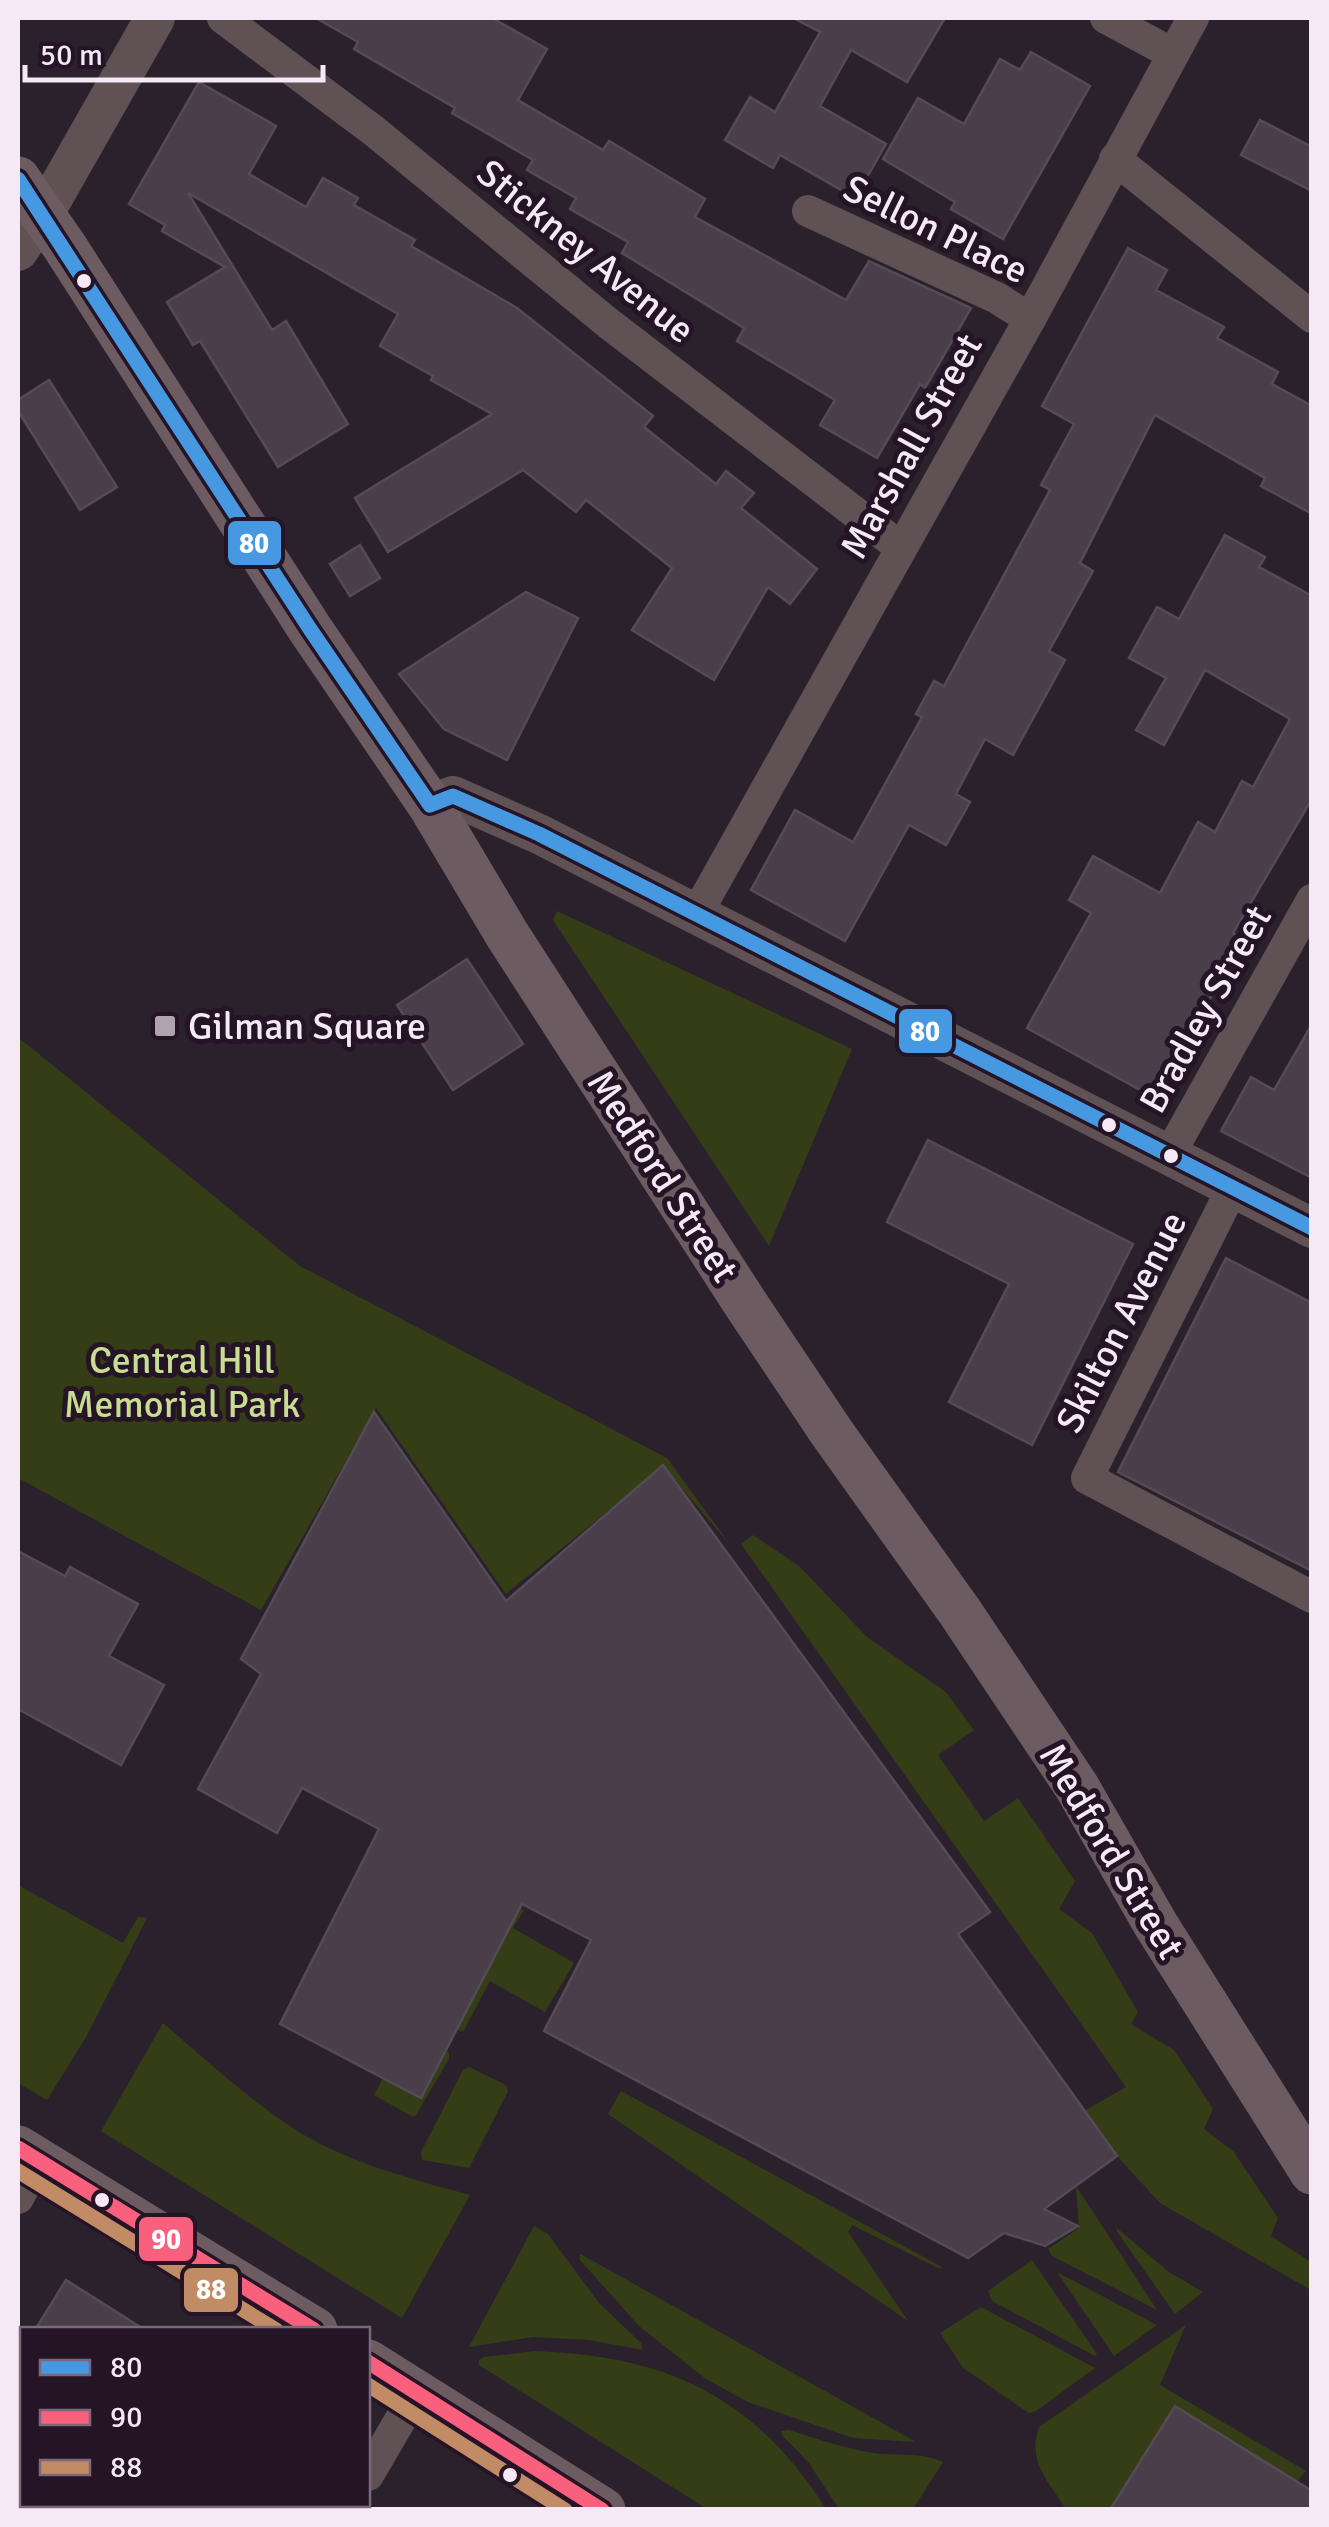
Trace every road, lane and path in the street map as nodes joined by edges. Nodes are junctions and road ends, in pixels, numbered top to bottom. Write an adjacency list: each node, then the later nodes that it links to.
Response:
1 (155, 18): 8 (street)
2 (223, 18): 11 (street, Stickney Avenue)
3 (1106, 18): 5 (street)
4 (1192, 18): 5 (street, Marshall Street)
5 (1173, 54): 6 (street, Marshall Street)
6 (1114, 159): 9 (street); 10 (street, Marshall Street)
7 (808, 211): 10 (street, Sellon Place)
8 (26, 215): 12 (main road, Medford Street)
9 (1312, 317)
10 (1030, 318): 11 (street, Marshall Street)
11 (900, 547): 14 (street, Marshall Street)
12 (430, 805): 14 (street); 20 (main road, Medford Street)
13 (1312, 900): 15 (street, Bradley Street)
14 (696, 913): 15 (street)
15 (1168, 1156): 16 (street)
16 (1232, 1189): 17 (street); 18 (street, Skilton Avenue)
17 (1312, 1228)
18 (1312, 1596)
19 (24, 2169): 21 (main road)
20 (1312, 2172)
21 (310, 2327)
22 (370, 2363): 23 (main road)
23 (416, 2393): 24 (street); 25 (main road)
24 (370, 2472)
25 (603, 2510)

